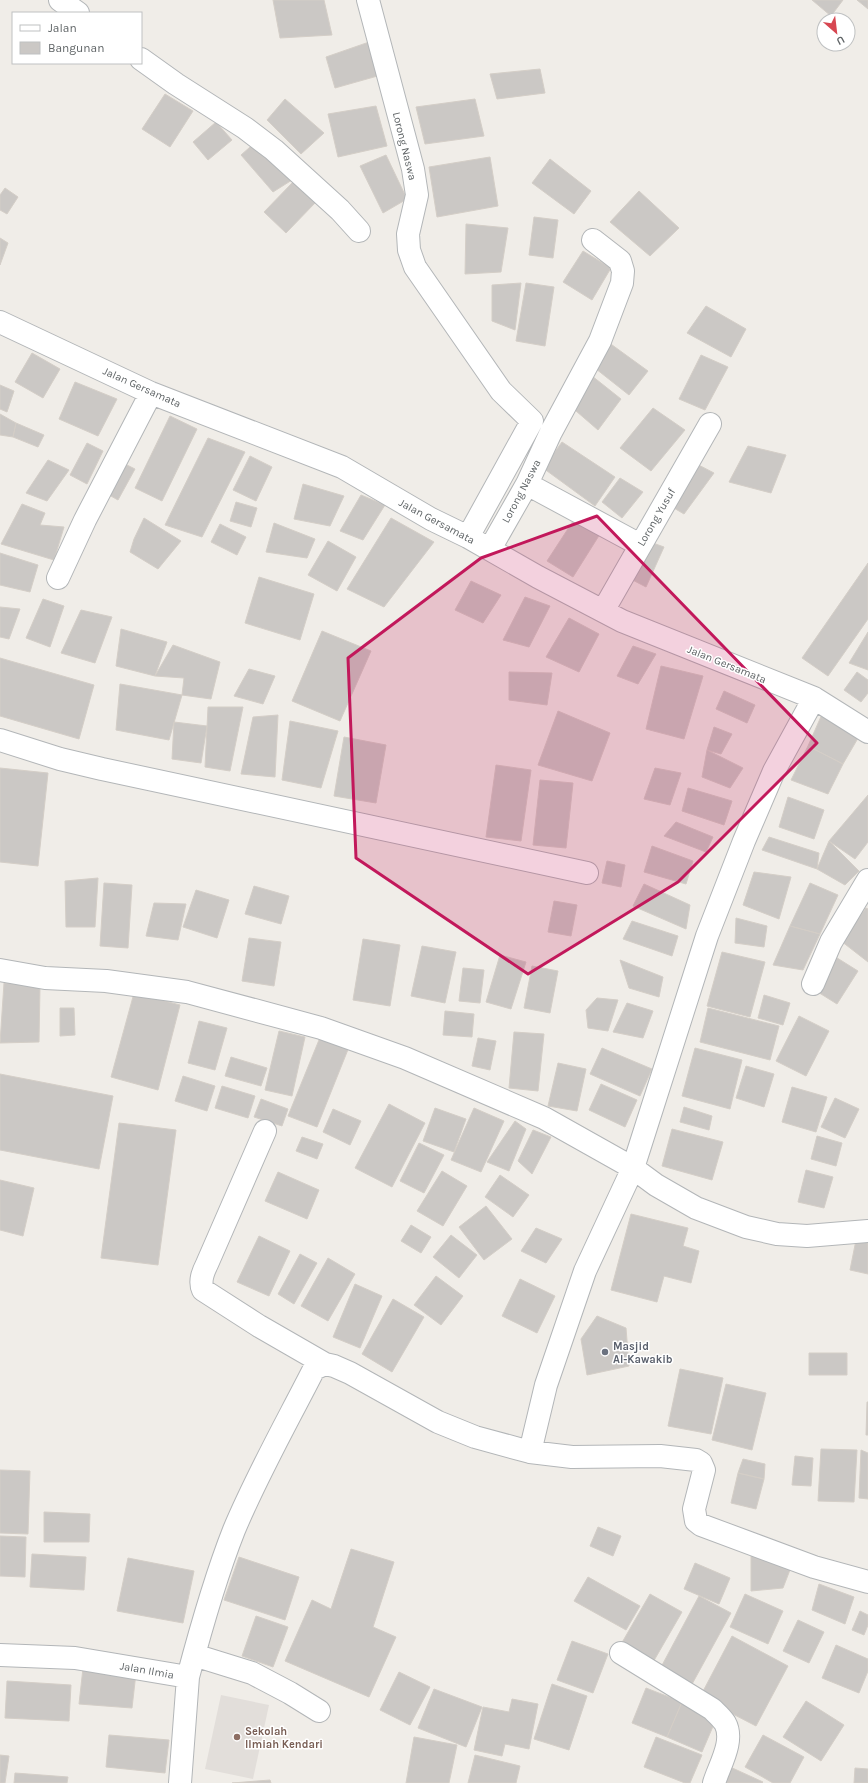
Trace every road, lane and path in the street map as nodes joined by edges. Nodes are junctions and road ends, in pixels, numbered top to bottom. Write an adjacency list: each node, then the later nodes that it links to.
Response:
1 (60, 0): 3 (street)
2 (368, 0): 9 (street, Lorong Naswa)
3 (77, 12)
4 (142, 60): 5 (street)
5 (359, 231)
6 (593, 240): 11 (street, Lorong Naswa)
7 (0, 322): 8 (street, Jalan Gersamata)
8 (151, 393): 13 (street, Jalan Gersamata); 16 (street)
9 (532, 421): 11 (street, Lorong Naswa); 13 (street)
10 (710, 424): 14 (street, Lorong Yusuf)
11 (551, 432): 12 (street, Lorong Naswa)
12 (527, 484): 14 (street); 15 (street, Lorong Naswa)
13 (468, 537): 15 (street, Jalan Gersamata)
14 (640, 545): 17 (street, Lorong Yusuf)
15 (490, 549): 17 (street, Jalan Gersamata)
16 (58, 578)
17 (603, 611): 18 (street, Jalan Gersamata)
18 (814, 698): 19 (street, Jalan Gersamata); 26 (street)
19 (868, 732)
20 (0, 740): 21 (street)
21 (587, 873)
22 (868, 880): 24 (street)
23 (0, 970): 26 (street)
24 (813, 984)
25 (265, 1131): 28 (street)
26 (633, 1168): 27 (street); 29 (street)
27 (868, 1231)
28 (325, 1364): 29 (street); 33 (street)
29 (530, 1452): 30 (street)
30 (868, 1582)
31 (621, 1653): 37 (street)
32 (0, 1655): 34 (street, Jalan Ilmia)
33 (194, 1655): 34 (street); 35 (street)
34 (188, 1678): 36 (street, Jalan Ilmia)
35 (319, 1711)
36 (180, 1783)
37 (714, 1783)

